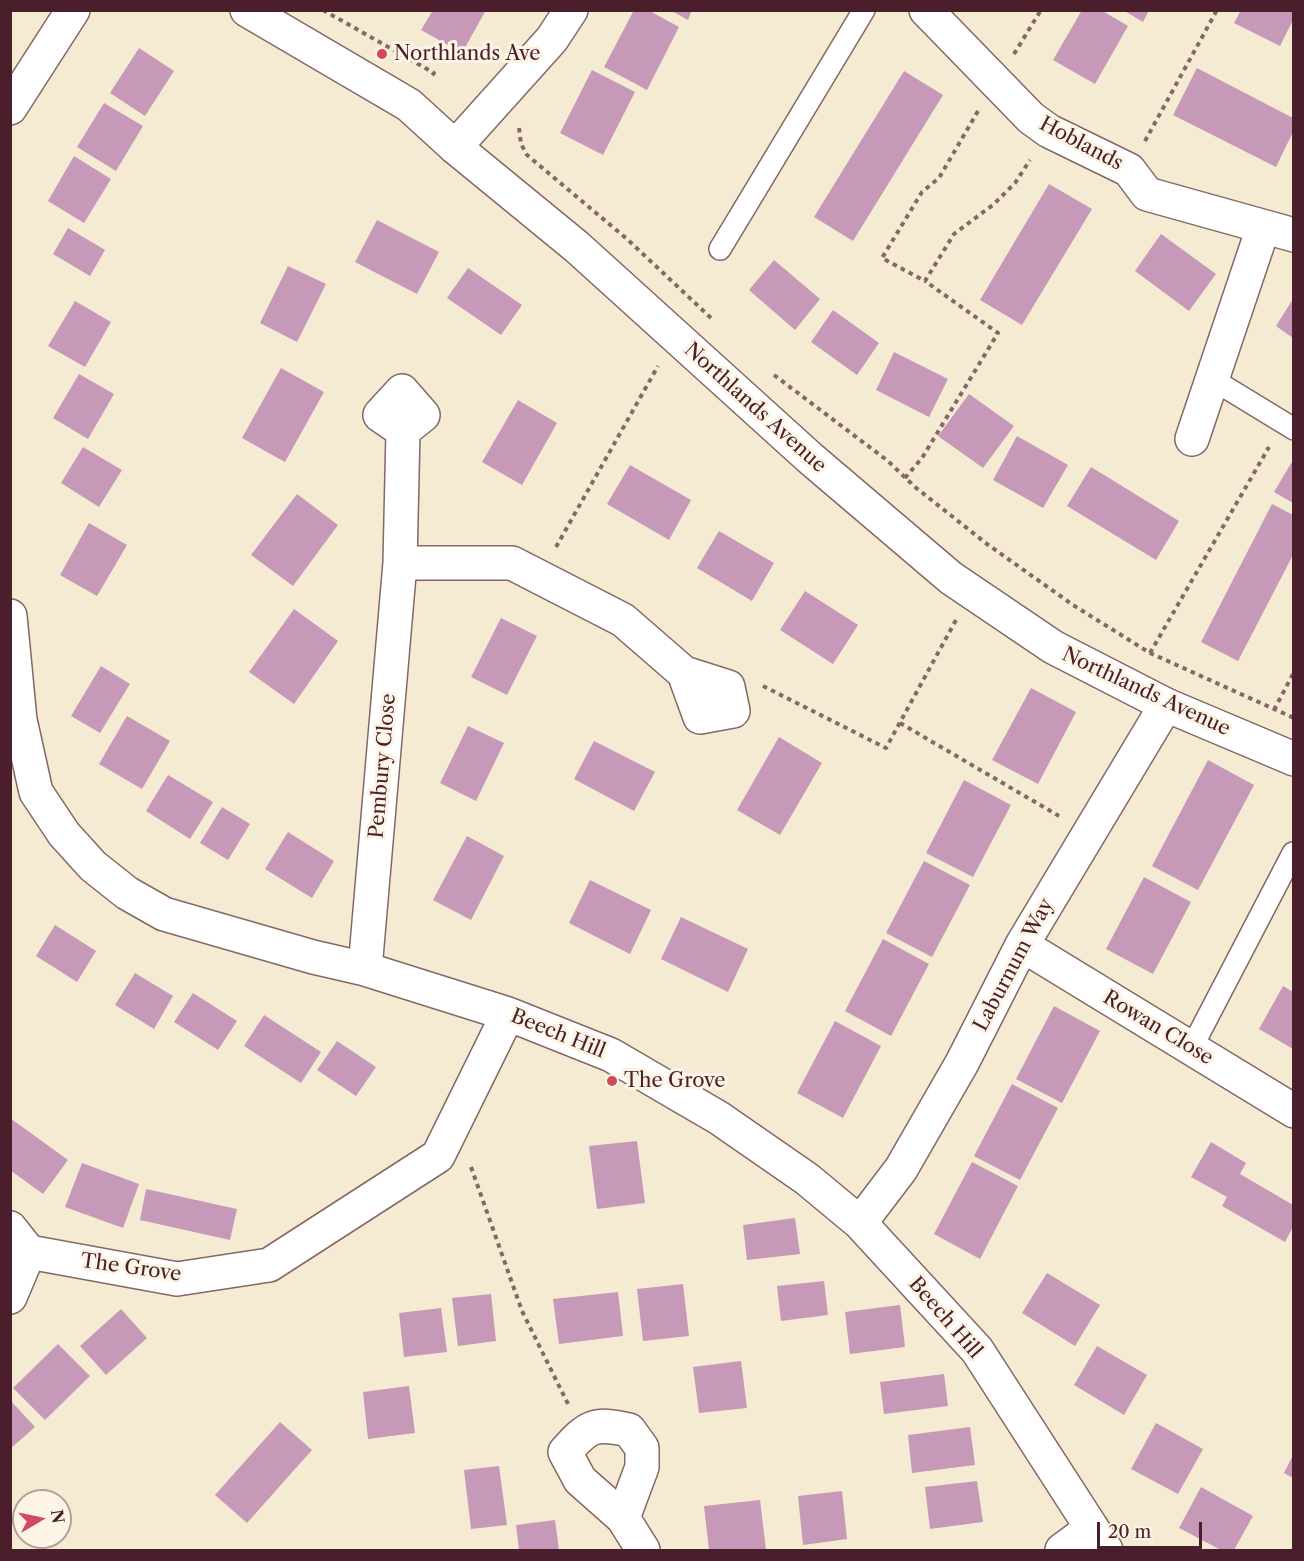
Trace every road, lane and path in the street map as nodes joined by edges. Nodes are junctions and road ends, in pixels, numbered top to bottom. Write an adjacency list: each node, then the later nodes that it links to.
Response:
1 (74, 10): 9 (street)
2 (247, 10): 12 (street, Northlands Avenue)
3 (570, 10): 12 (street)
4 (864, 10): 15 (lane)
5 (926, 10): 8 (street, Hoblands)
6 (1041, 10): 8 (path)
7 (1217, 10): 13 (path)
8 (996, 81): 11 (street, Hoblands); 16 (path)
9 (10, 108)
10 (520, 118): 17 (path)
11 (1049, 131): 13 (street, Hoblands); 16 (path)
12 (455, 147): 18 (street, Northlands Avenue)
13 (1129, 170): 14 (street, Hoblands)
14 (1278, 231): 20 (street, Hoblands)
15 (720, 249)
16 (925, 281): 25 (path)
17 (714, 321)
18 (675, 336): 27 (path); 28 (street, Northlands Avenue)
19 (770, 372): 25 (path)
20 (1212, 379): 21 (lane); 23 (street, Hoblands)
21 (1293, 429)
22 (403, 431): 26 (street, Pembury Close)
23 (1192, 439)
24 (1259, 441): 30 (path)
25 (905, 478): 30 (path)
26 (400, 563): 27 (street); 41 (street, Pembury Close)
27 (540, 577): 32 (street)
28 (971, 592): 33 (street, Northlands Avenue); 36 (path)
29 (10, 616): 41 (street, Beech Hill)
30 (1150, 653): 34 (path)
31 (1293, 672): 34 (path)
32 (728, 687): 36 (path)
33 (1166, 705): 37 (street, Northlands Avenue); 38 (street, Laburnum Way)
34 (1274, 710): 35 (path)
35 (1293, 718)
36 (899, 723): 38 (path)
37 (1293, 759)
38 (1088, 832): 40 (street, Laburnum Way)
39 (1293, 853): 43 (lane)
40 (1022, 945): 43 (street, Rowan Close); 46 (street, Laburnum Way)
41 (365, 969): 42 (street, Beech Hill)
42 (508, 1014): 45 (street, The Grove); 46 (street, Beech Hill)
43 (1191, 1049): 44 (street, Rowan Close)
44 (1293, 1111)
45 (455, 1121): 47 (street, The Grove); 49 (path)
46 (860, 1223): 51 (street, Beech Hill)
47 (20, 1240): 48 (street, The Grove)
48 (10, 1297)
49 (582, 1433): 50 (street); 50 (street)
50 (624, 1518): 52 (street)
51 (1099, 1539): 53 (street)
52 (643, 1551)
53 (1062, 1551)

